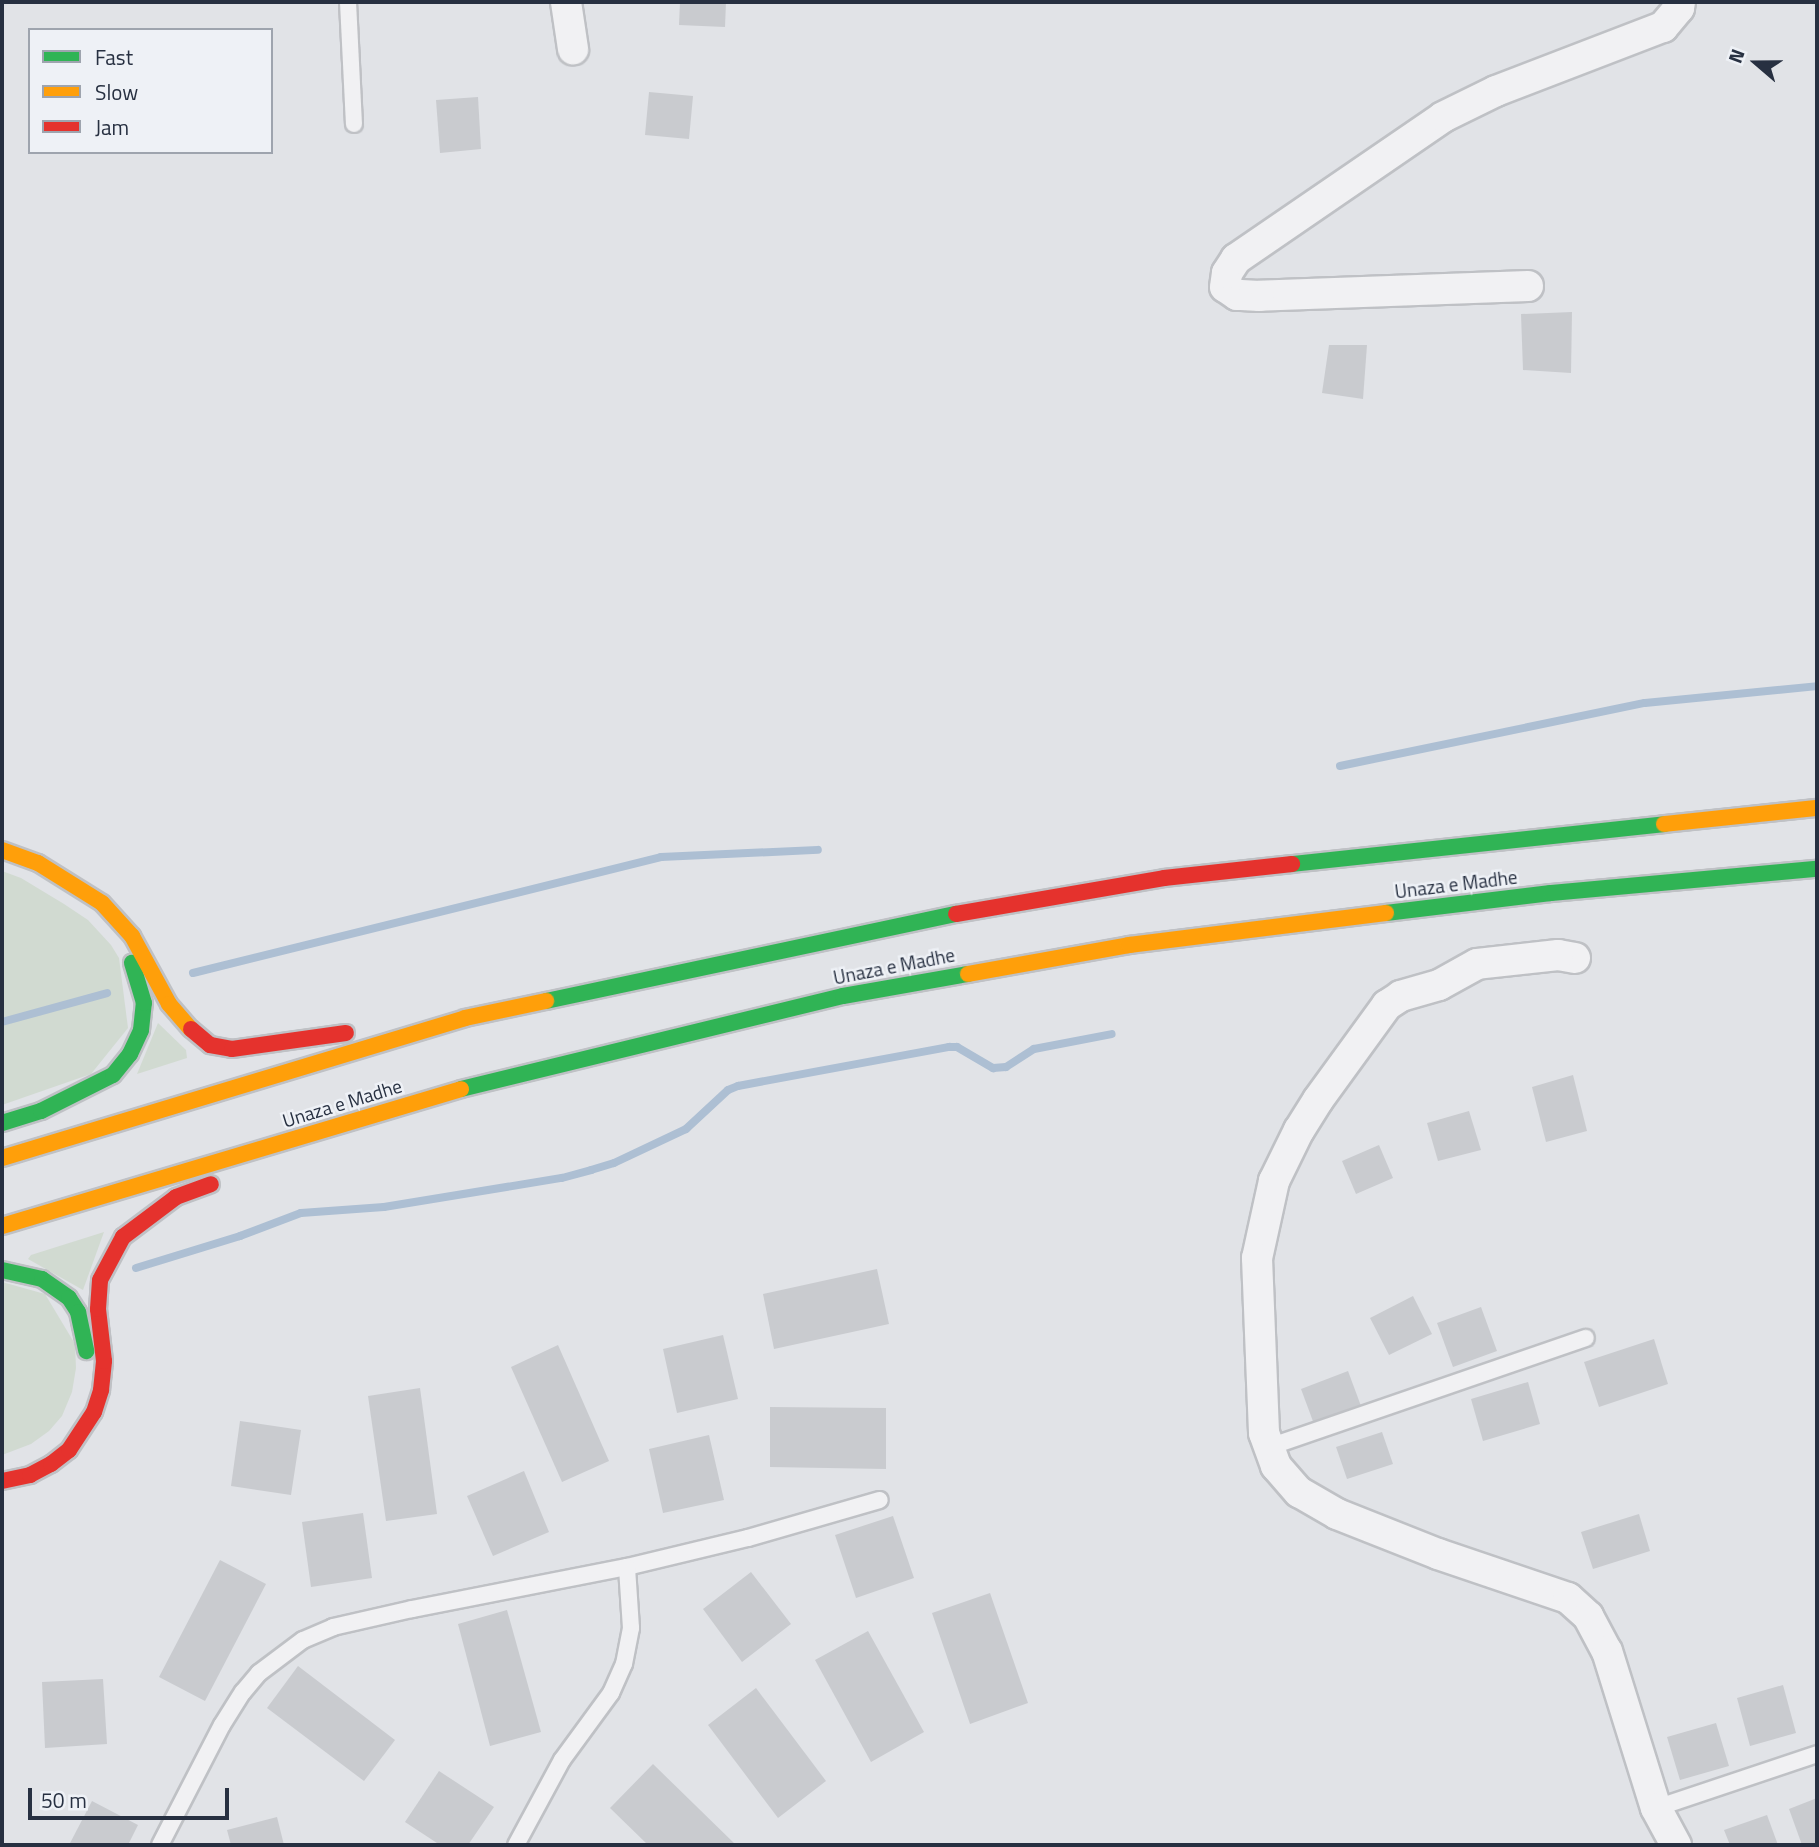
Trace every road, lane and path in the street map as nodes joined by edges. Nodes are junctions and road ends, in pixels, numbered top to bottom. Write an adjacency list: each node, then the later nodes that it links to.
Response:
1 (348, 2): 5 (lane)
2 (566, 2): 4 (street)
3 (1680, 2): 6 (street)
4 (573, 49)
5 (354, 124)
6 (1528, 286)
7 (1817, 808): 12 (highway, Unaza e Madhe)
8 (2, 849): 12 (highway)
9 (2, 862): 14 (highway)
10 (1817, 869): 13 (highway, Unaza e Madhe)
11 (1576, 958): 22 (street)
12 (465, 1018): 15 (highway, Unaza e Madhe)
13 (485, 1083): 16 (highway, Unaza e Madhe); 25 (highway)
14 (2, 1122)
15 (2, 1157)
16 (2, 1226)
17 (2, 1270): 19 (highway)
18 (1586, 1338): 22 (lane)
19 (85, 1373)
20 (78, 1405): 21 (highway)
21 (59, 1434)
22 (1269, 1447): 29 (street)
23 (43, 1448): 24 (highway)
24 (2, 1466)
25 (2, 1482)
26 (880, 1500): 27 (lane)
27 (627, 1567): 30 (lane); 31 (lane)
28 (1817, 1754): 29 (lane)
29 (1656, 1808): 32 (street)
30 (160, 1845)
31 (516, 1845)
32 (1676, 1845)

